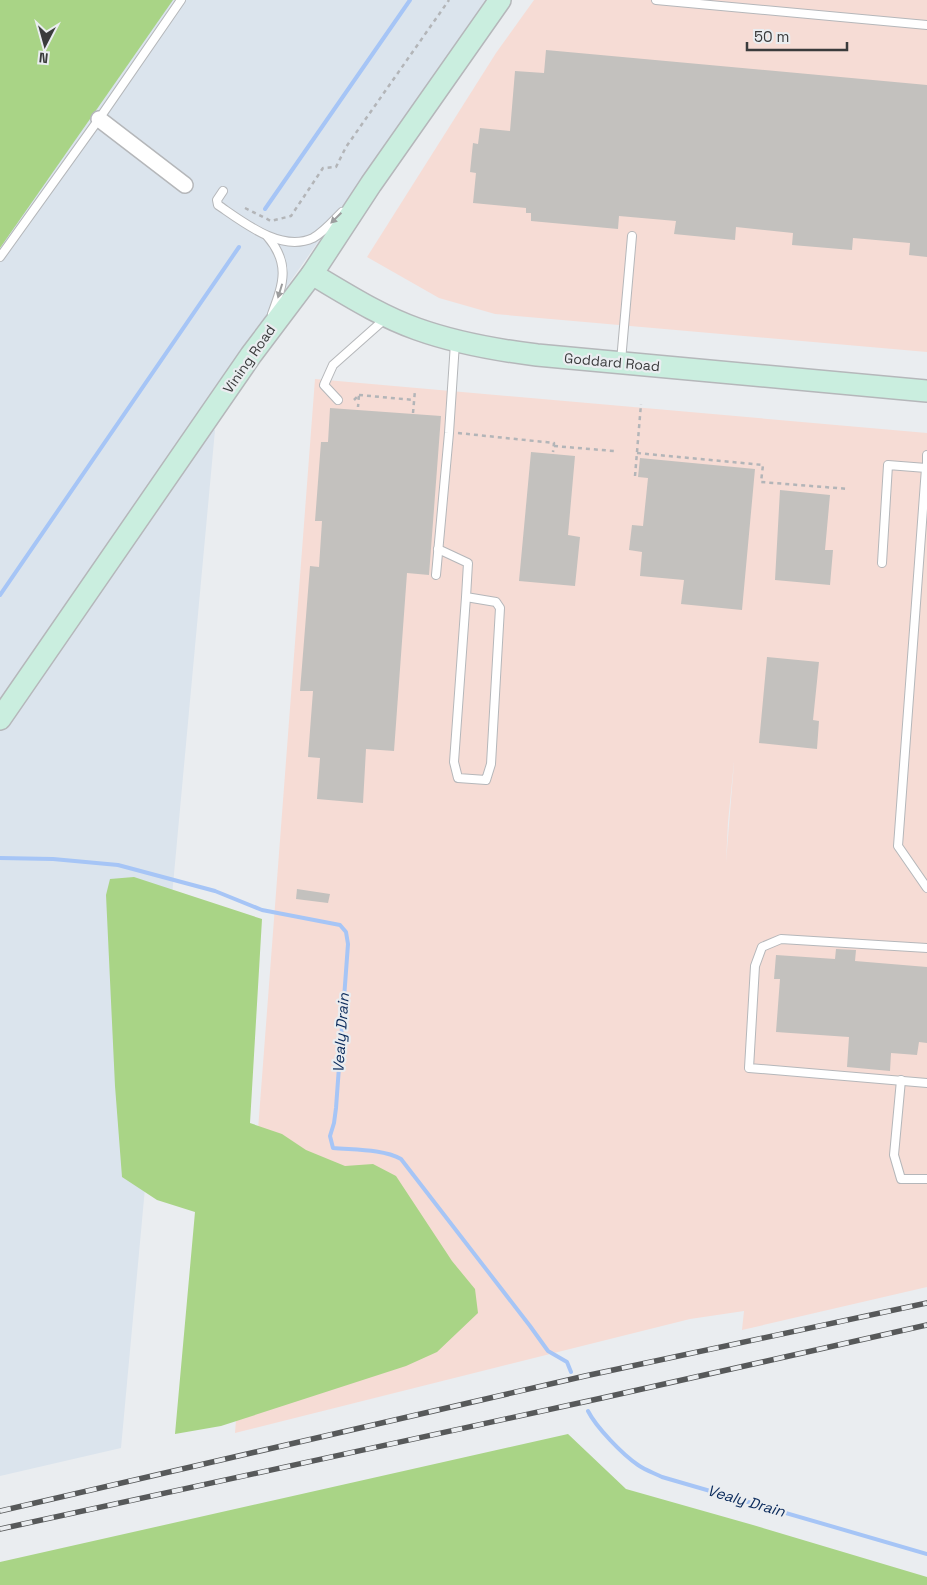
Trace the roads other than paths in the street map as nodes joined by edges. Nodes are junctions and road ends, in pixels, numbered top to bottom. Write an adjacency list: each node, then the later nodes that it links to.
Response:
1 (182, 0): 5 (lane)
2 (500, 0): 6 (main road, Vining Road)
3 (656, 0): 4 (lane)
4 (927, 25)
5 (99, 119): 7 (street); 11 (lane)
6 (371, 184): 9 (lane, one-way to 9); 12 (main road, Vining Road)
7 (185, 185)
8 (222, 191): 9 (lane)
9 (266, 236): 14 (lane, one-way to 14)
10 (632, 236): 16 (lane)
11 (0, 257)
12 (312, 274): 13 (main road, Goddard Road); 14 (main road, Vining Road)
13 (388, 317): 15 (main road, Goddard Road); 18 (lane)
14 (263, 340): 25 (main road, Vining Road)
15 (455, 341): 16 (main road, Goddard Road); 21 (lane)
16 (621, 363): 17 (main road, Goddard Road)
17 (927, 392)
18 (338, 400)
19 (927, 455): 20 (lane)
20 (927, 468): 22 (lane); 26 (lane)
21 (438, 549): 23 (lane); 24 (lane)
22 (882, 563)
23 (436, 575)
24 (466, 597): 24 (lane)
25 (0, 719)
26 (927, 888)
27 (927, 948): 28 (lane)
28 (901, 1080): 29 (lane); 30 (lane)
29 (927, 1082)
30 (927, 1179)

